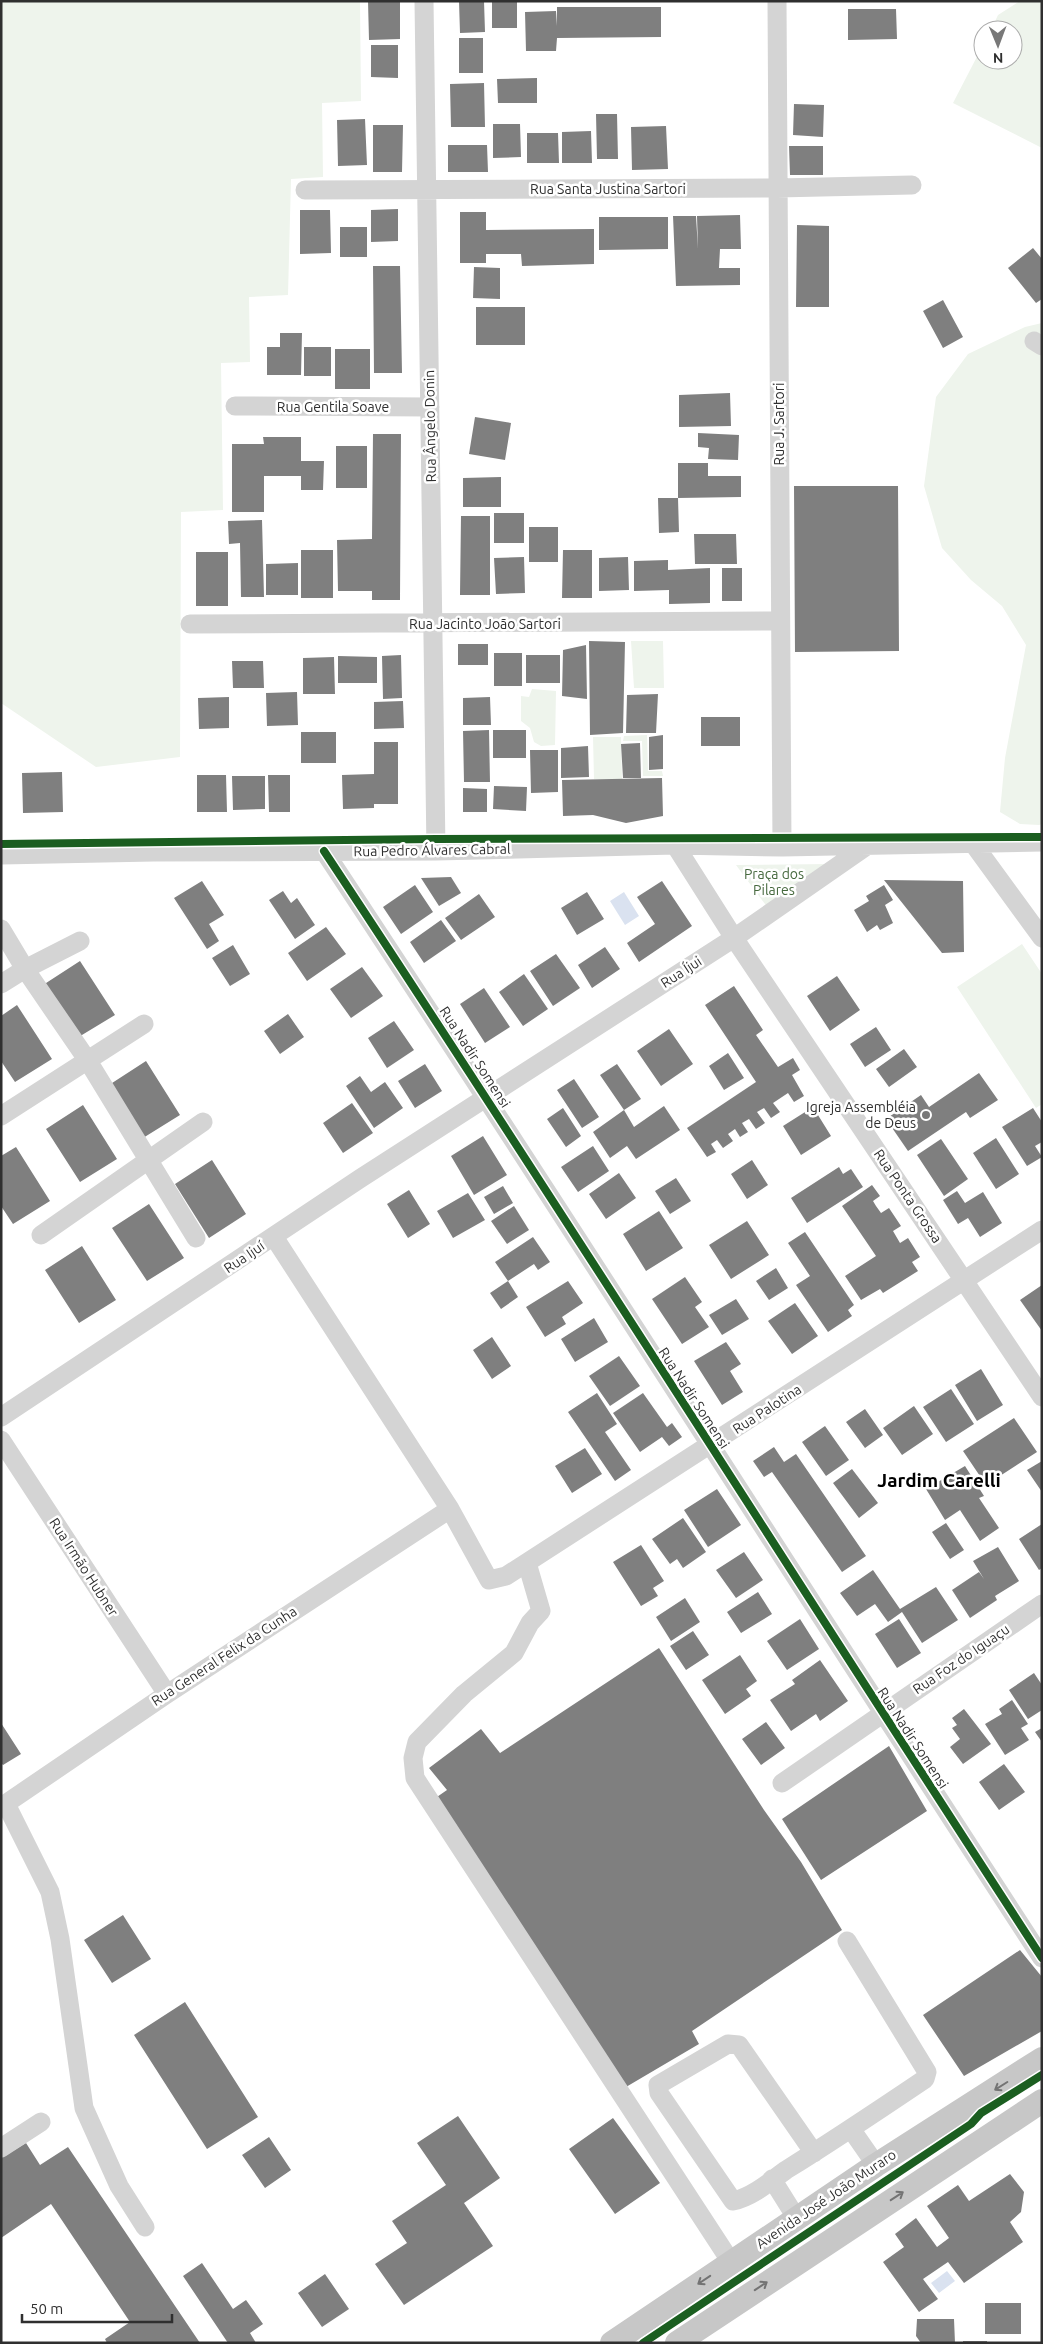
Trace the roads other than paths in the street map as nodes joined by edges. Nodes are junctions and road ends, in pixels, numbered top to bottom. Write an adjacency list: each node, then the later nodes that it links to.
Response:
1 (424, 1): 6 (street, Rua Ângelo Donin)
2 (777, 1): 4 (street, Rua J. Sartori)
3 (912, 185): 4 (street, Rua Santa Justina Sartori)
4 (777, 188): 6 (street, Rua Santa Justina Sartori); 9 (street, Rua J. Sartori)
5 (305, 190): 6 (street, Rua Santa Justina Sartori)
6 (427, 190): 8 (street, Rua Ângelo Donin)
7 (235, 406): 8 (street, Rua Gentila Soave)
8 (430, 407): 11 (street, Rua Ângelo Donin)
9 (780, 621): 11 (street, Rua Jacinto João Sartori); 16 (street, Rua J. Sartori)
10 (190, 624): 11 (street, Rua Jacinto João Sartori)
11 (432, 624): 18 (street, Rua Ângelo Donin)
12 (972, 842): 13 (street, Rua Pedro Álvares Cabral); 14 (street, Rua Pedro Álvares Cabral); 22 (street)
13 (1042, 842)
14 (871, 843): 16 (street, Rua Pedro Álvares Cabral); 21 (street, Rua Íjui)
15 (675, 845): 16 (street, Rua Pedro Álvares Cabral); 18 (street, Rua Pedro Álvares Cabral); 21 (street, Rua Ponta Grossa)
16 (782, 846)
17 (324, 851): 18 (street, Rua Pedro Álvares Cabral); 19 (street, Rua Pedro Álvares Cabral); 28 (street, Rua Nadir Somensi)
18 (436, 851)
19 (1, 855)
20 (1, 929): 24 (street)
21 (734, 938): 28 (street, Rua Íjui); 36 (street, Rua Ponta Grossa)
22 (1042, 938)
23 (80, 941): 24 (street)
24 (25, 969): 25 (street); 27 (street)
25 (1, 984)
26 (144, 1024): 27 (street)
27 (88, 1061): 29 (street); 31 (street)
28 (487, 1097): 34 (street, Rua Ijuí); 40 (street, Rua Nadir Somensi)
29 (1, 1116)
30 (203, 1122): 31 (street)
31 (148, 1161): 33 (street); 35 (street)
32 (1042, 1230): 36 (street, Rua Palotina)
33 (42, 1236)
34 (274, 1237): 38 (street, Rua Ijuí); 41 (street)
35 (196, 1238)
36 (966, 1281): 37 (street, Rua Ponta Grossa); 40 (street, Rua Palotina)
37 (1042, 1397)
38 (1, 1417)
39 (1, 1440): 44 (street, Rua Irmão Hubner)
40 (710, 1446): 42 (street, Rua Palotina); 45 (street, Rua Nadir Somensi)
41 (450, 1509): 42 (street, Rua Palotina); 44 (street, Rua General Felix da Cunha)
42 (527, 1563): 60 (street)
43 (1042, 1604): 45 (street, Rua Foz do Iguaçu)
44 (167, 1694): 47 (street, Rua General Felix da Cunha)
45 (882, 1713): 46 (street, Rua Foz do Iguaçu); 49 (street, Rua Nadir Somensi)
46 (782, 1783)
47 (4, 1806): 59 (street)
48 (847, 1941): 53 (street)
49 (1042, 1958)
50 (1042, 2059): 56 (main road, Avenida José João Muraro, one-way to 56)
51 (1042, 2101): 61 (main road, one-way to 51)
52 (41, 2122): 54 (street)
53 (851, 2129): 55 (street); 56 (street)
54 (1, 2148)
55 (814, 2153): 57 (street); 57 (street)
56 (876, 2165): 58 (main road, Avenida José João Muraro)
57 (772, 2180): 58 (street)
58 (797, 2218): 60 (main road, Avenida José João Muraro)
59 (145, 2227)
60 (731, 2262): 62 (main road, Avenida José João Muraro, one-way to 62)
61 (689, 2339)
62 (612, 2343)

